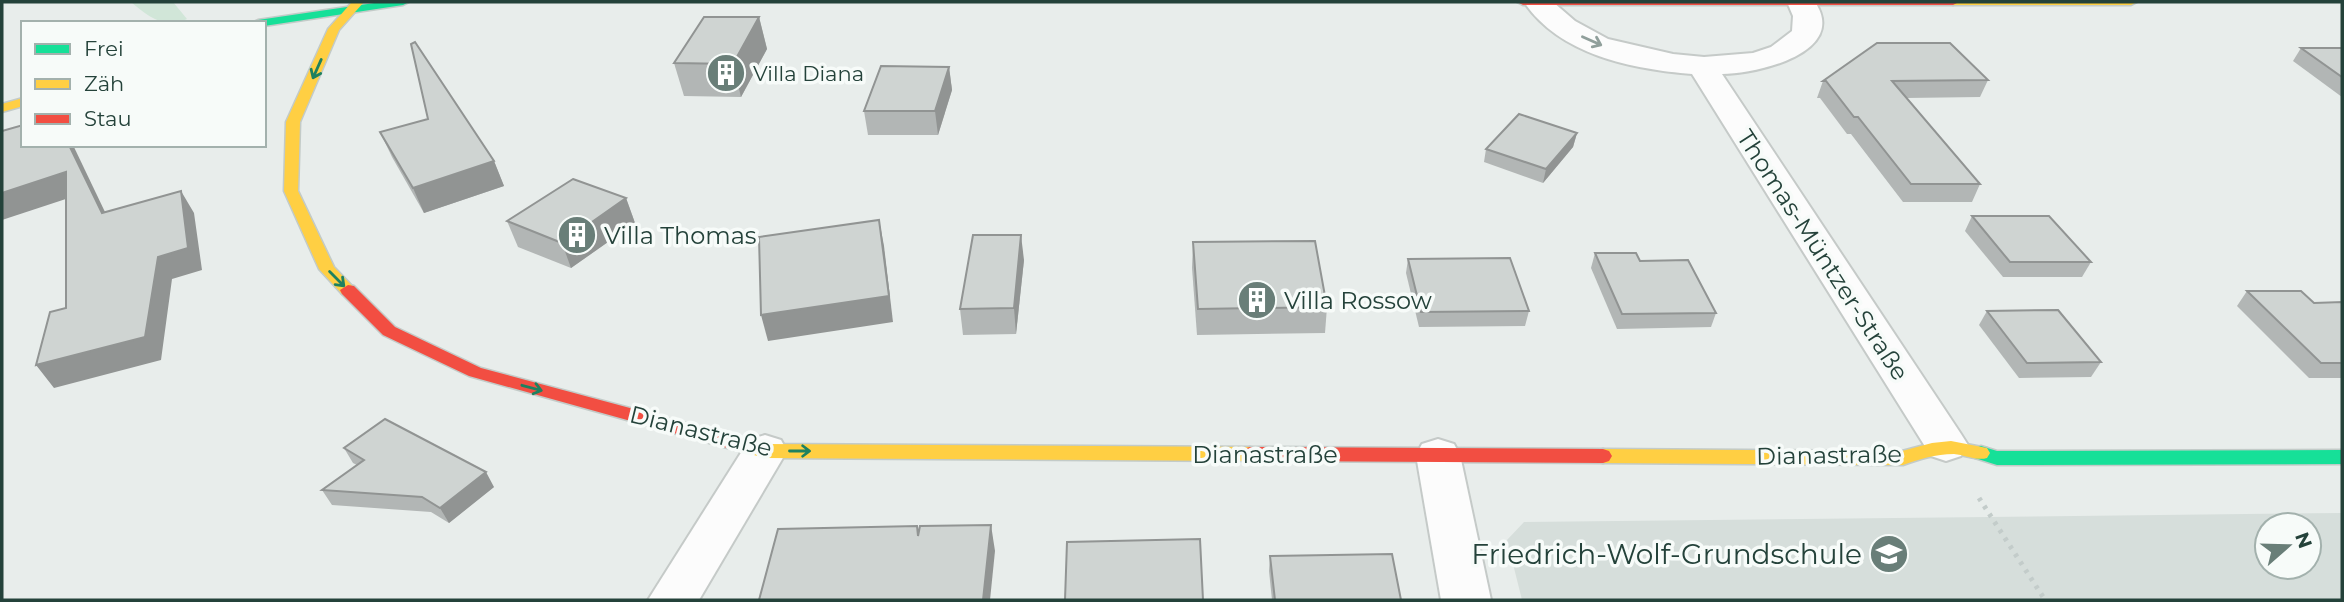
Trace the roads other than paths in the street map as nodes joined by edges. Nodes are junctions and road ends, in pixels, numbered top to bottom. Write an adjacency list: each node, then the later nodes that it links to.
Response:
1 (403, 2): 6 (street)
2 (1523, 2): 3 (street)
3 (1538, 2): 5 (street); 8 (street, one-way to 8)
4 (2131, 2): 5 (street)
5 (1802, 3): 8 (street)
6 (354, 6): 7 (street); 12 (street, Dianastraße, one-way to 12)
7 (266, 22)
8 (1701, 65): 11 (street, Thomas-Müntzer-Straße)
9 (21, 103): 10 (street)
10 (2, 108)
11 (1946, 444): 13 (street, Dianastraße); 14 (street, Dianastraße)
12 (765, 450): 13 (street, Dianastraße, one-way to 13); 15 (street)
13 (1438, 455): 16 (street)
14 (2342, 457)
15 (673, 600)
16 (1466, 600)

